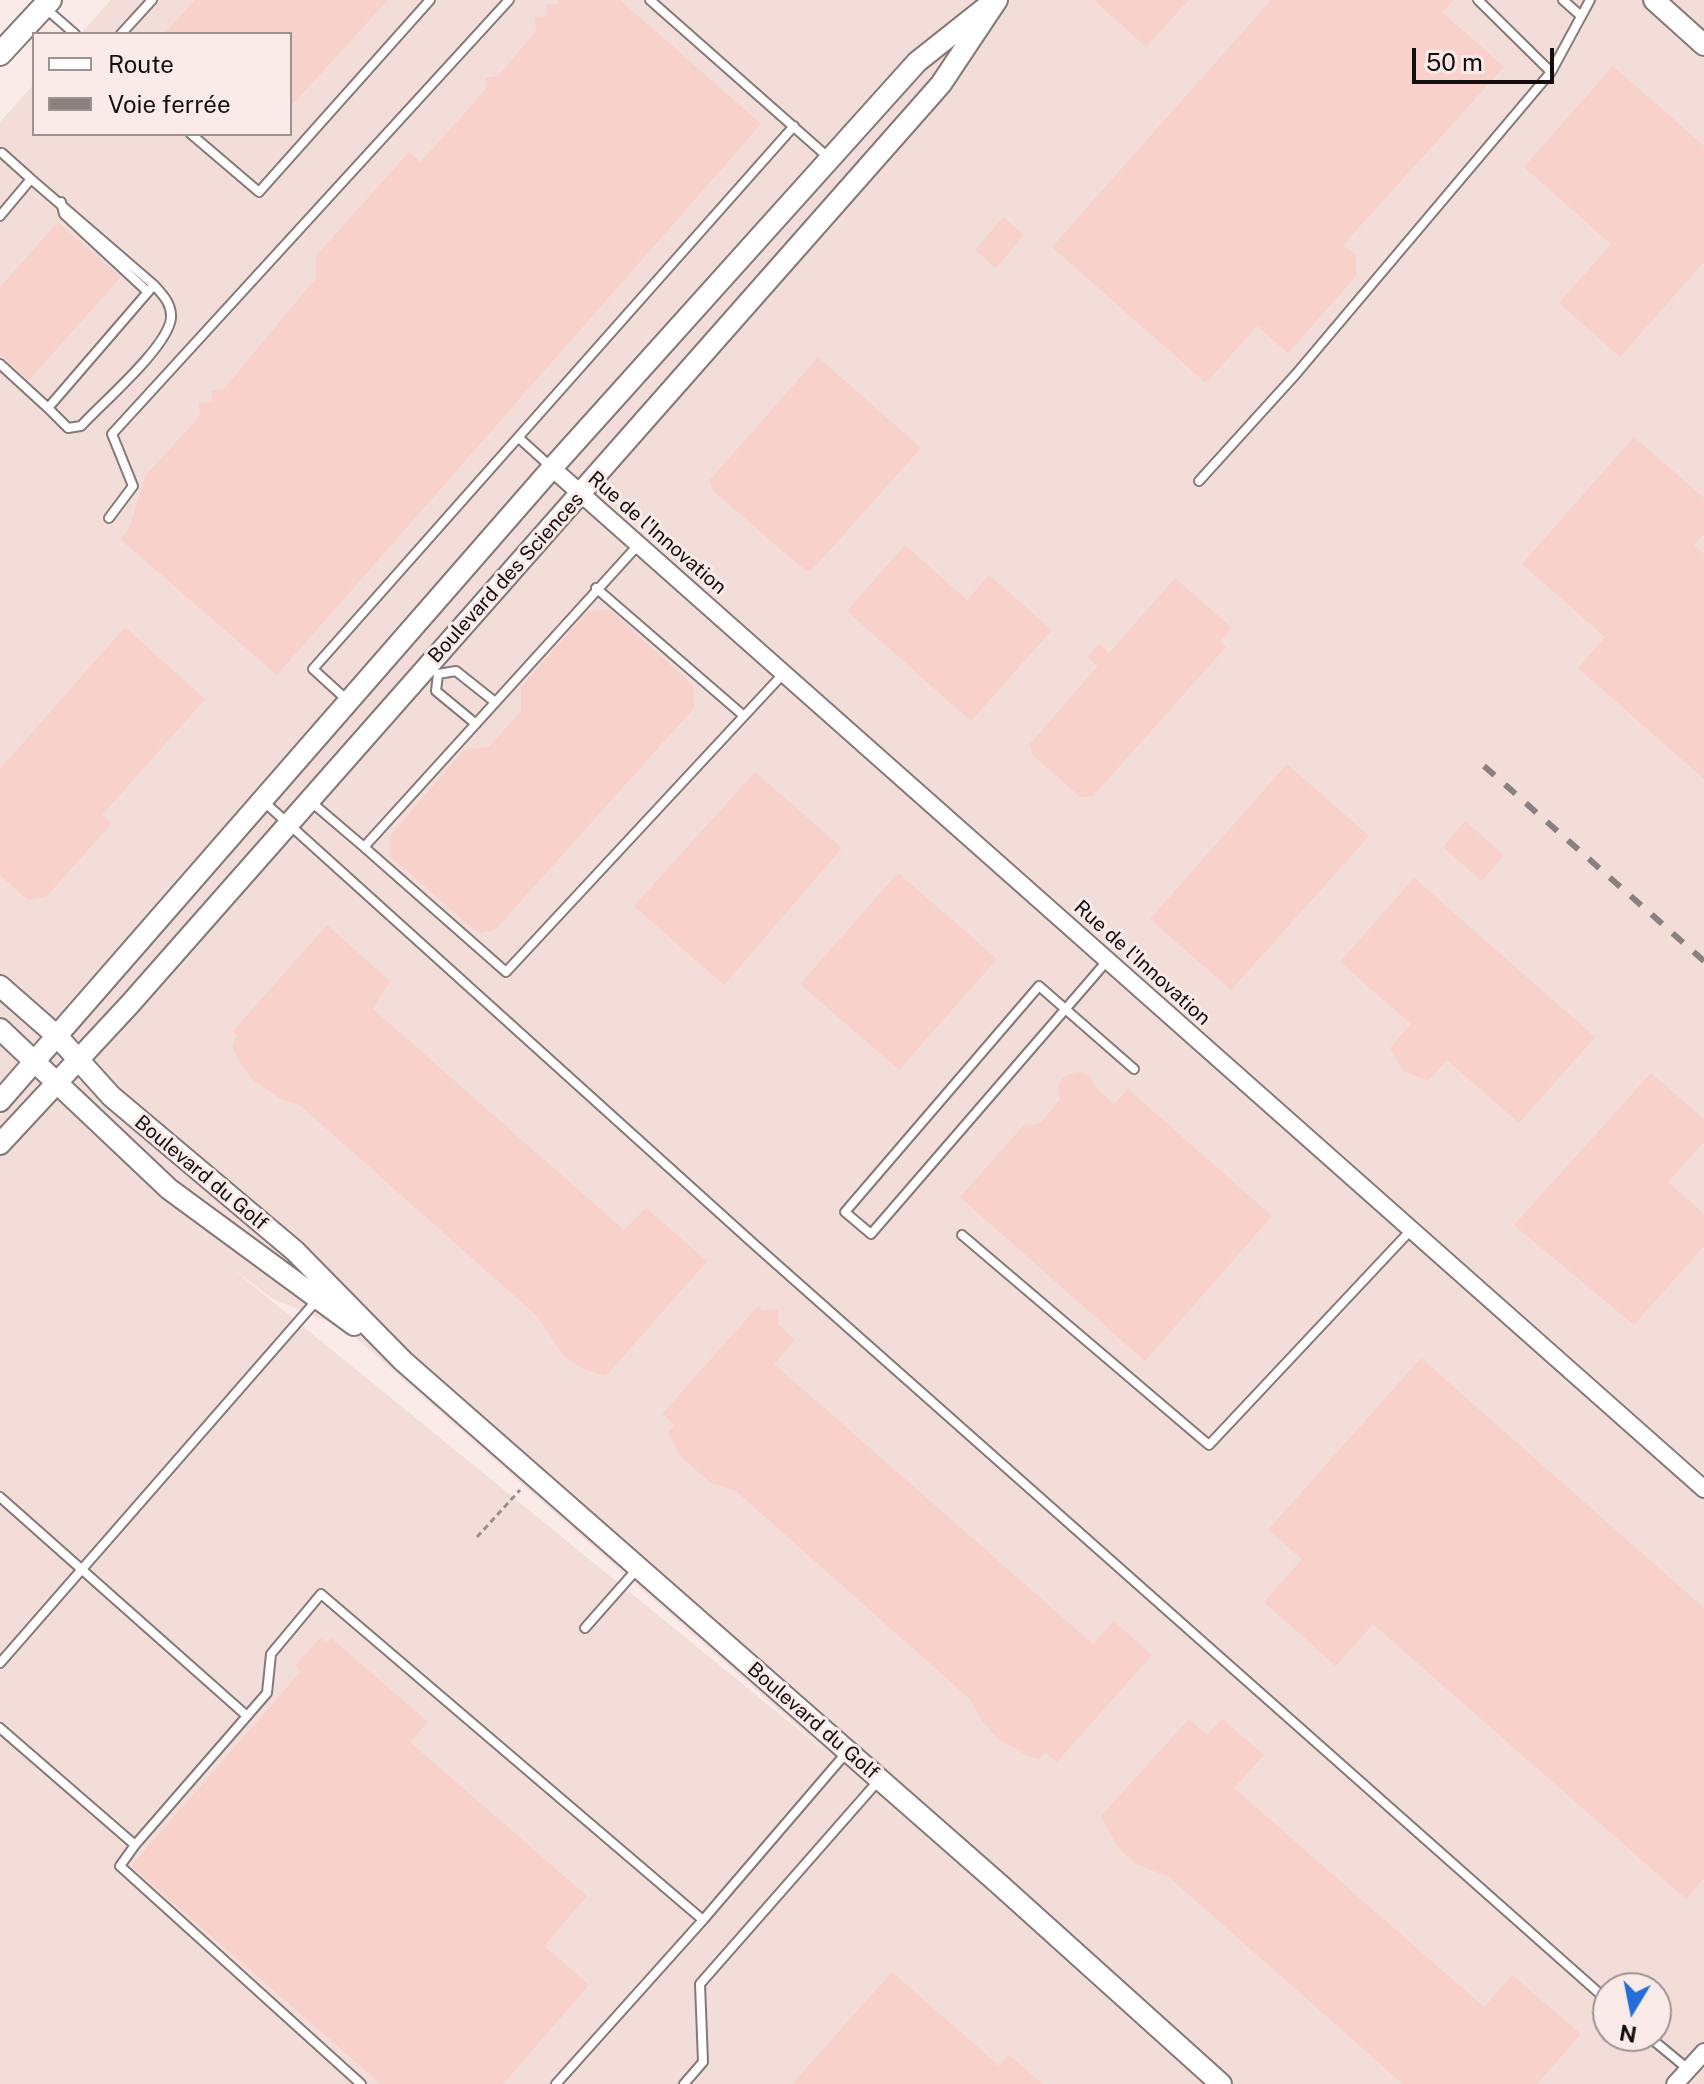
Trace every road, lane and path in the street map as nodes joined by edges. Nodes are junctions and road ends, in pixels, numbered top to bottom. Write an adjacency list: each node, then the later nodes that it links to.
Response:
1 (152, 0): 13 (lane)
2 (430, 0): 18 (lane)
3 (509, 0): 30 (lane)
4 (650, 0): 17 (lane)
5 (996, 0): 20 (street, Boulevard des Sciences); 29 (street, Boulevard des Sciences)
6 (1478, 0): 16 (lane)
7 (1563, 0): 11 (lane)
8 (1590, 0): 11 (lane)
9 (1654, 0): 14 (street)
10 (47, 3): 12 (lane); 15 (main road)
11 (1581, 16): 16 (lane)
12 (73, 32)
13 (123, 32)
14 (1704, 45)
15 (0, 54)
16 (1551, 72): 28 (lane)
17 (794, 126): 20 (lane); 26 (lane)
18 (193, 136)
19 (1, 154): 21 (lane)
20 (830, 159): 27 (street, Boulevard des Sciences)
21 (31, 179): 22 (lane); 23 (lane)
22 (0, 216)
23 (151, 289): 25 (lane); 25 (lane)
24 (0, 364): 25 (lane)
25 (48, 408)
26 (519, 438): 27 (lane); 35 (lane)
27 (552, 468): 29 (street, Rue de l'Innovation); 35 (street, Boulevard des Sciences)
28 (1199, 481)
29 (582, 494): 31 (street, Rue de l'Innovation); 33 (street, Boulevard des Sciences)
30 (109, 518)
31 (639, 544): 32 (lane); 34 (street, Rue de l'Innovation)
32 (596, 588): 36 (lane); 37 (lane)
33 (433, 670): 36 (lane); 38 (lane); 40 (street, Boulevard des Sciences)
34 (785, 673): 37 (lane); 43 (street, Rue de l'Innovation)
35 (348, 701): 39 (street, Boulevard des Sciences)
36 (495, 702): 38 (lane)
37 (744, 716): 42 (lane)
38 (476, 724): 42 (lane)
39 (261, 799): 41 (lane); 47 (street, Boulevard des Sciences)
40 (309, 801): 41 (street, Boulevard des Sciences); 42 (lane)
41 (289, 824): 48 (street, Boulevard des Sciences); 72 (lane)
42 (364, 847)
43 (1107, 960): 45 (lane); 54 (street, Rue de l'Innovation)
44 (0, 986): 47 (street, Boulevard du Golf)
45 (1065, 1010): 45 (lane); 50 (lane)
46 (0, 1029): 49 (street, Boulevard du Golf)
47 (57, 1036): 48 (street, Boulevard du Golf); 49 (street, Boulevard des Sciences)
48 (78, 1060): 51 (street, Boulevard des Sciences); 57 (street, Boulevard du Golf)
49 (35, 1062): 51 (street, Boulevard du Golf); 52 (street, Boulevard des Sciences)
50 (1134, 1069)
51 (56, 1084): 53 (street, Boulevard des Sciences); 56 (street, Boulevard du Golf)
52 (0, 1101)
53 (0, 1144)
54 (1411, 1229): 55 (lane); 59 (street, Rue de l'Innovation)
55 (962, 1235)
56 (318, 1299): 57 (street, Boulevard du Golf); 63 (lane)
57 (403, 1361): 58 (street, Boulevard du Golf)
58 (533, 1475): 61 (path); 62 (street, Boulevard du Golf)
59 (1704, 1489)
60 (0, 1497): 63 (lane)
61 (477, 1537)
62 (638, 1567): 64 (lane); 68 (street, Boulevard du Golf)
63 (82, 1569): 65 (lane); 66 (lane)
64 (585, 1628)
65 (0, 1663)
66 (247, 1716): 70 (lane); 71 (lane)
67 (0, 1728): 70 (lane)
68 (848, 1751): 69 (street, Boulevard du Golf); 71 (lane)
69 (880, 1779): 78 (lane); 79 (street, Boulevard du Golf)
70 (135, 1845): 76 (lane)
71 (703, 1920): 77 (lane)
72 (1592, 1987)
73 (1667, 2052): 75 (lane)
74 (1704, 2052): 75 (street)
75 (1688, 2069): 80 (street)
76 (361, 2084)
77 (556, 2084)
78 (684, 2084)
79 (1221, 2084)
80 (1675, 2084)

